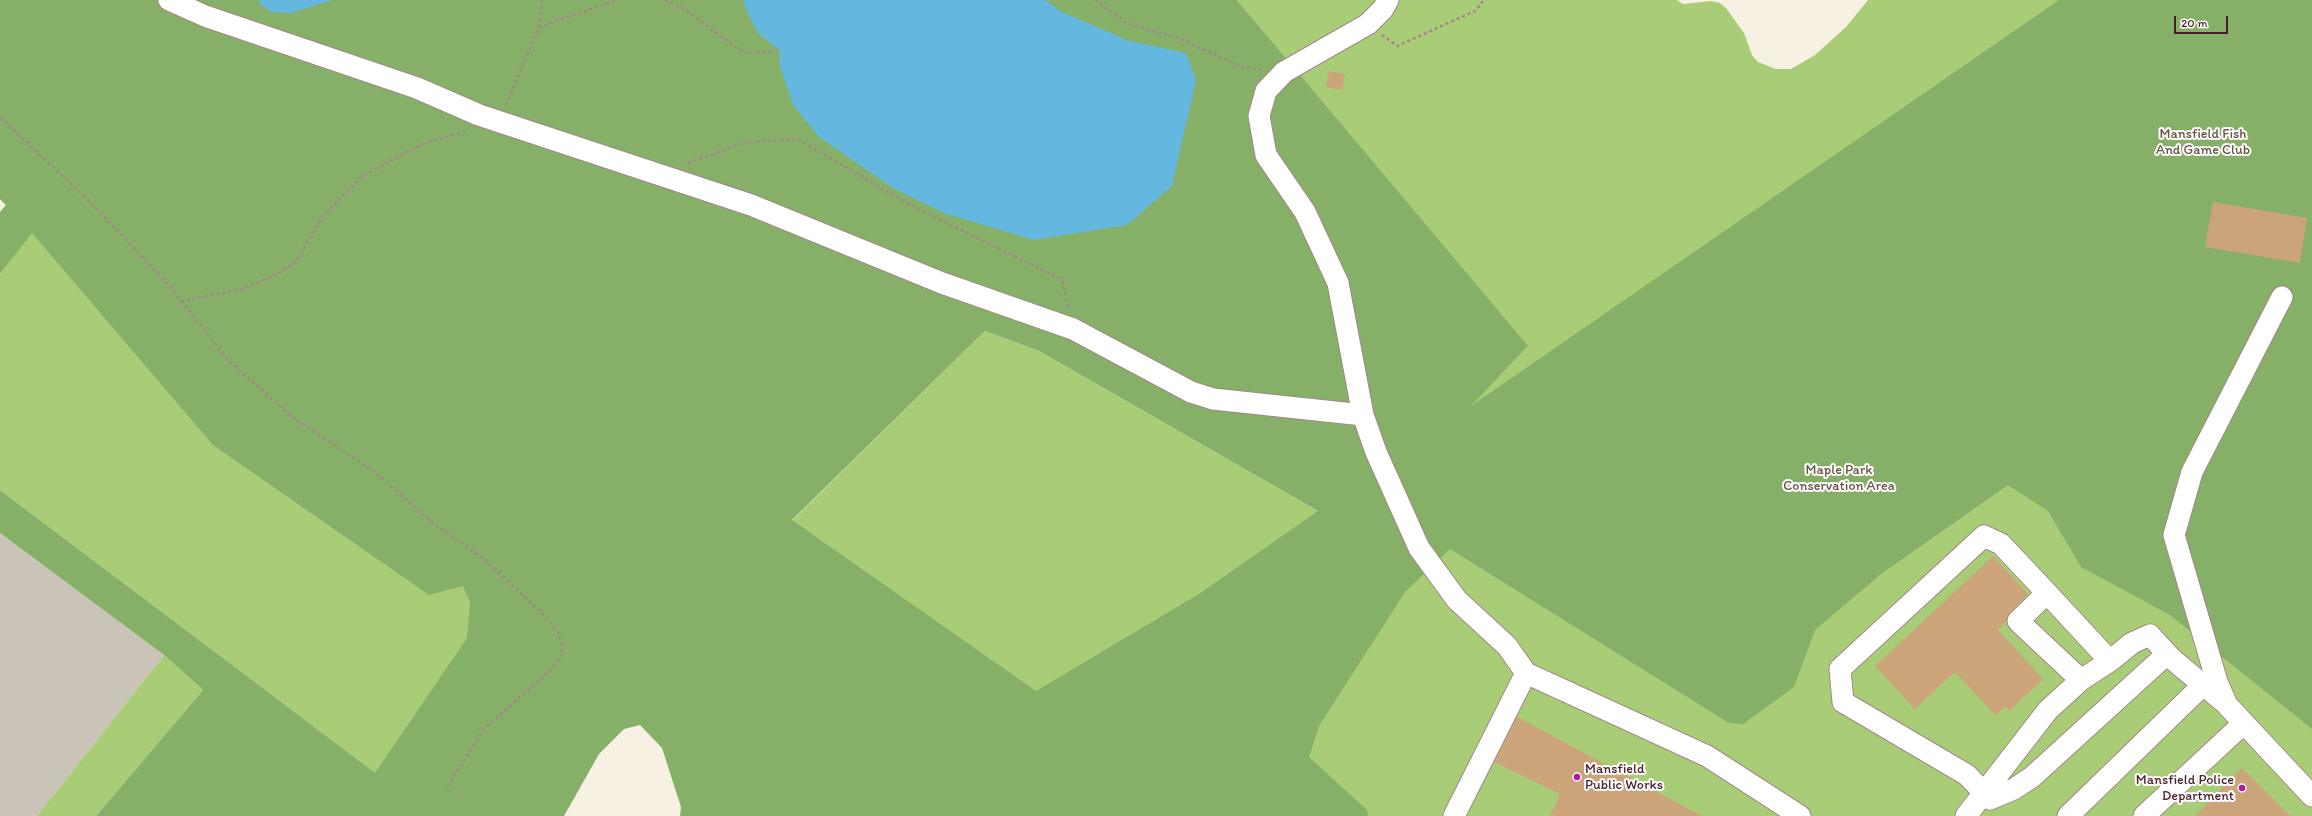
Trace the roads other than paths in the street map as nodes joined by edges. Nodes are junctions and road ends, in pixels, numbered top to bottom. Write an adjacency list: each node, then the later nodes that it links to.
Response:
1 (169, 0): 4 (lane)
2 (1388, 0): 4 (lane)
3 (2282, 297): 11 (lane)
4 (1364, 415): 8 (lane)
5 (2047, 593): 7 (lane); 9 (lane); 13 (lane)
6 (2167, 654): 7 (lane); 10 (lane); 13 (lane)
7 (2110, 661): 9 (lane)
8 (1526, 673): 15 (lane); 16 (lane)
9 (2081, 680): 13 (lane)
10 (2203, 685): 11 (lane); 18 (lane)
11 (2227, 705): 12 (lane)
12 (2244, 723): 14 (lane); 19 (lane)
13 (1983, 793): 17 (lane)
14 (2312, 796)
15 (1454, 816)
16 (1800, 816)
17 (1966, 816)
18 (2068, 816)
19 (2144, 816)

